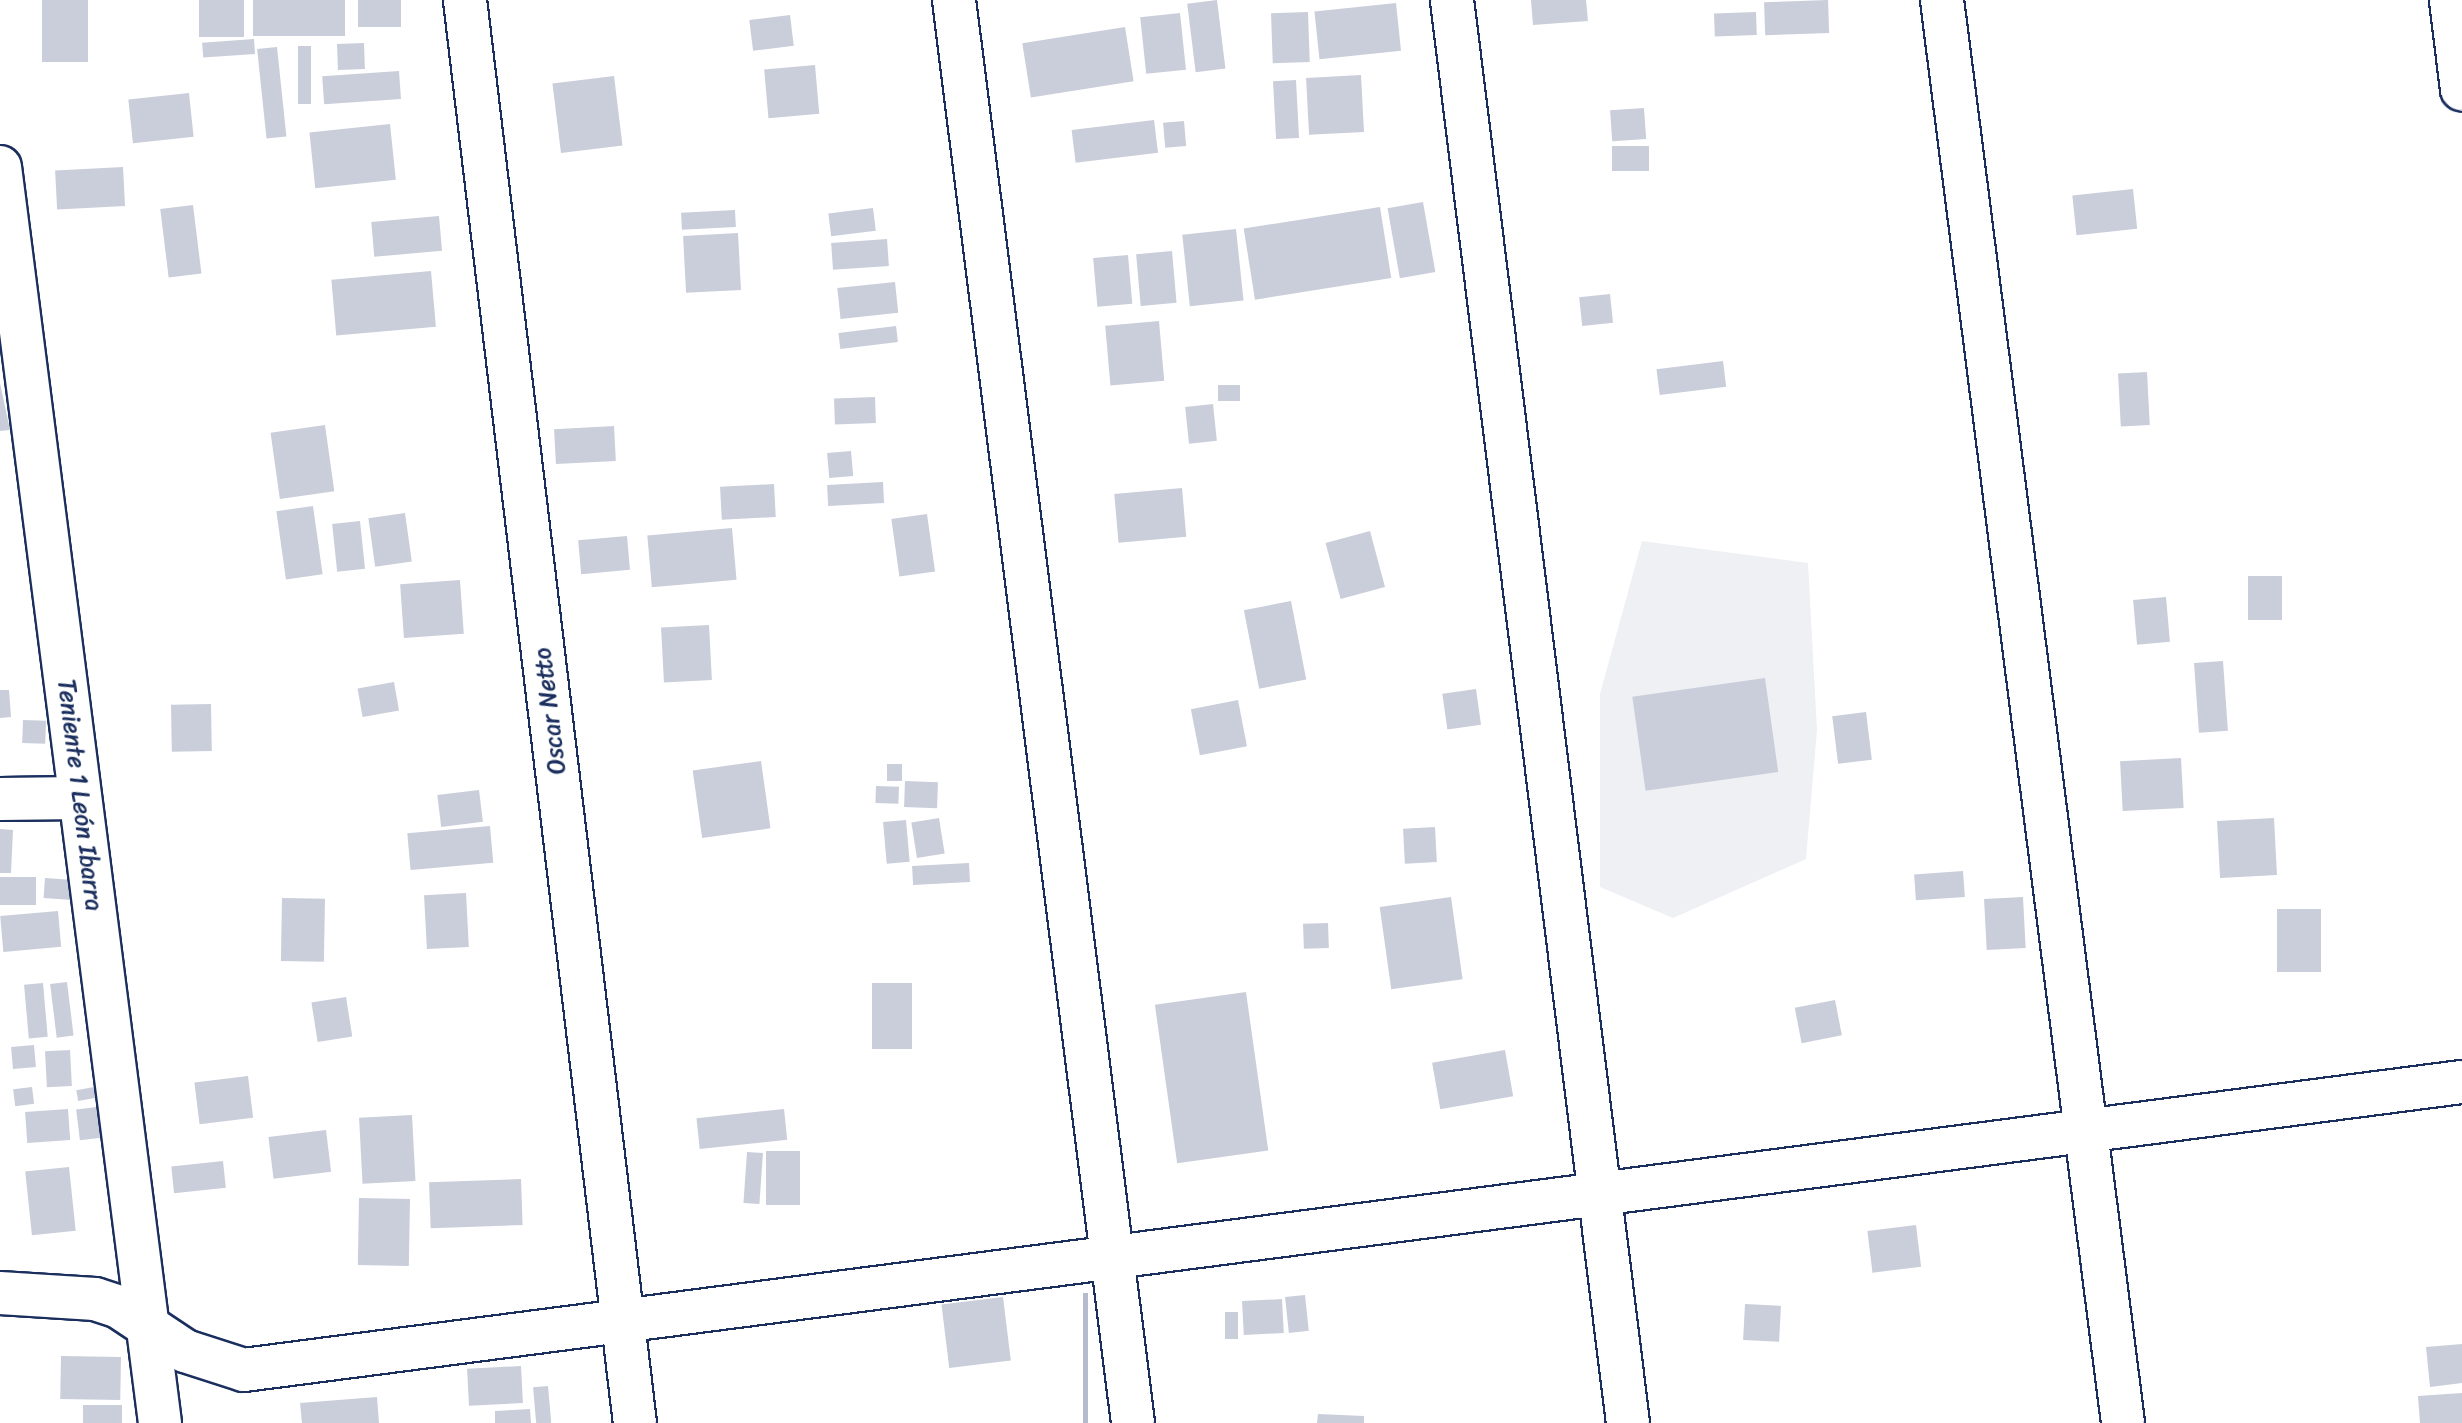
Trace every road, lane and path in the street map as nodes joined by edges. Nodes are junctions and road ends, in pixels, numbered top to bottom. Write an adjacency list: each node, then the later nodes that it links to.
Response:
1 (465, 0): 15 (street, Oscar Netto)
2 (954, 0): 13 (street)
3 (1452, 0): 12 (street)
4 (1942, 0): 11 (street)
5 (2451, 0): 6 (street)
6 (2462, 89)
7 (0, 167): 8 (street, Teniente 1 León Ibarra)
8 (80, 798): 9 (street); 16 (street, Teniente 1 León Ibarra)
9 (0, 799)
10 (2462, 1082): 11 (street)
11 (2087, 1129): 12 (street); 21 (street)
12 (1600, 1196): 13 (street); 20 (street)
13 (1112, 1256): 15 (street); 19 (street)
14 (0, 1293): 16 (street)
15 (623, 1318): 16 (street); 18 (street, Oscar Netto)
16 (148, 1328): 17 (street, Teniente 1 León Ibarra)
17 (160, 1423)
18 (635, 1423)
19 (1133, 1423)
20 (1628, 1423)
21 (2123, 1423)

